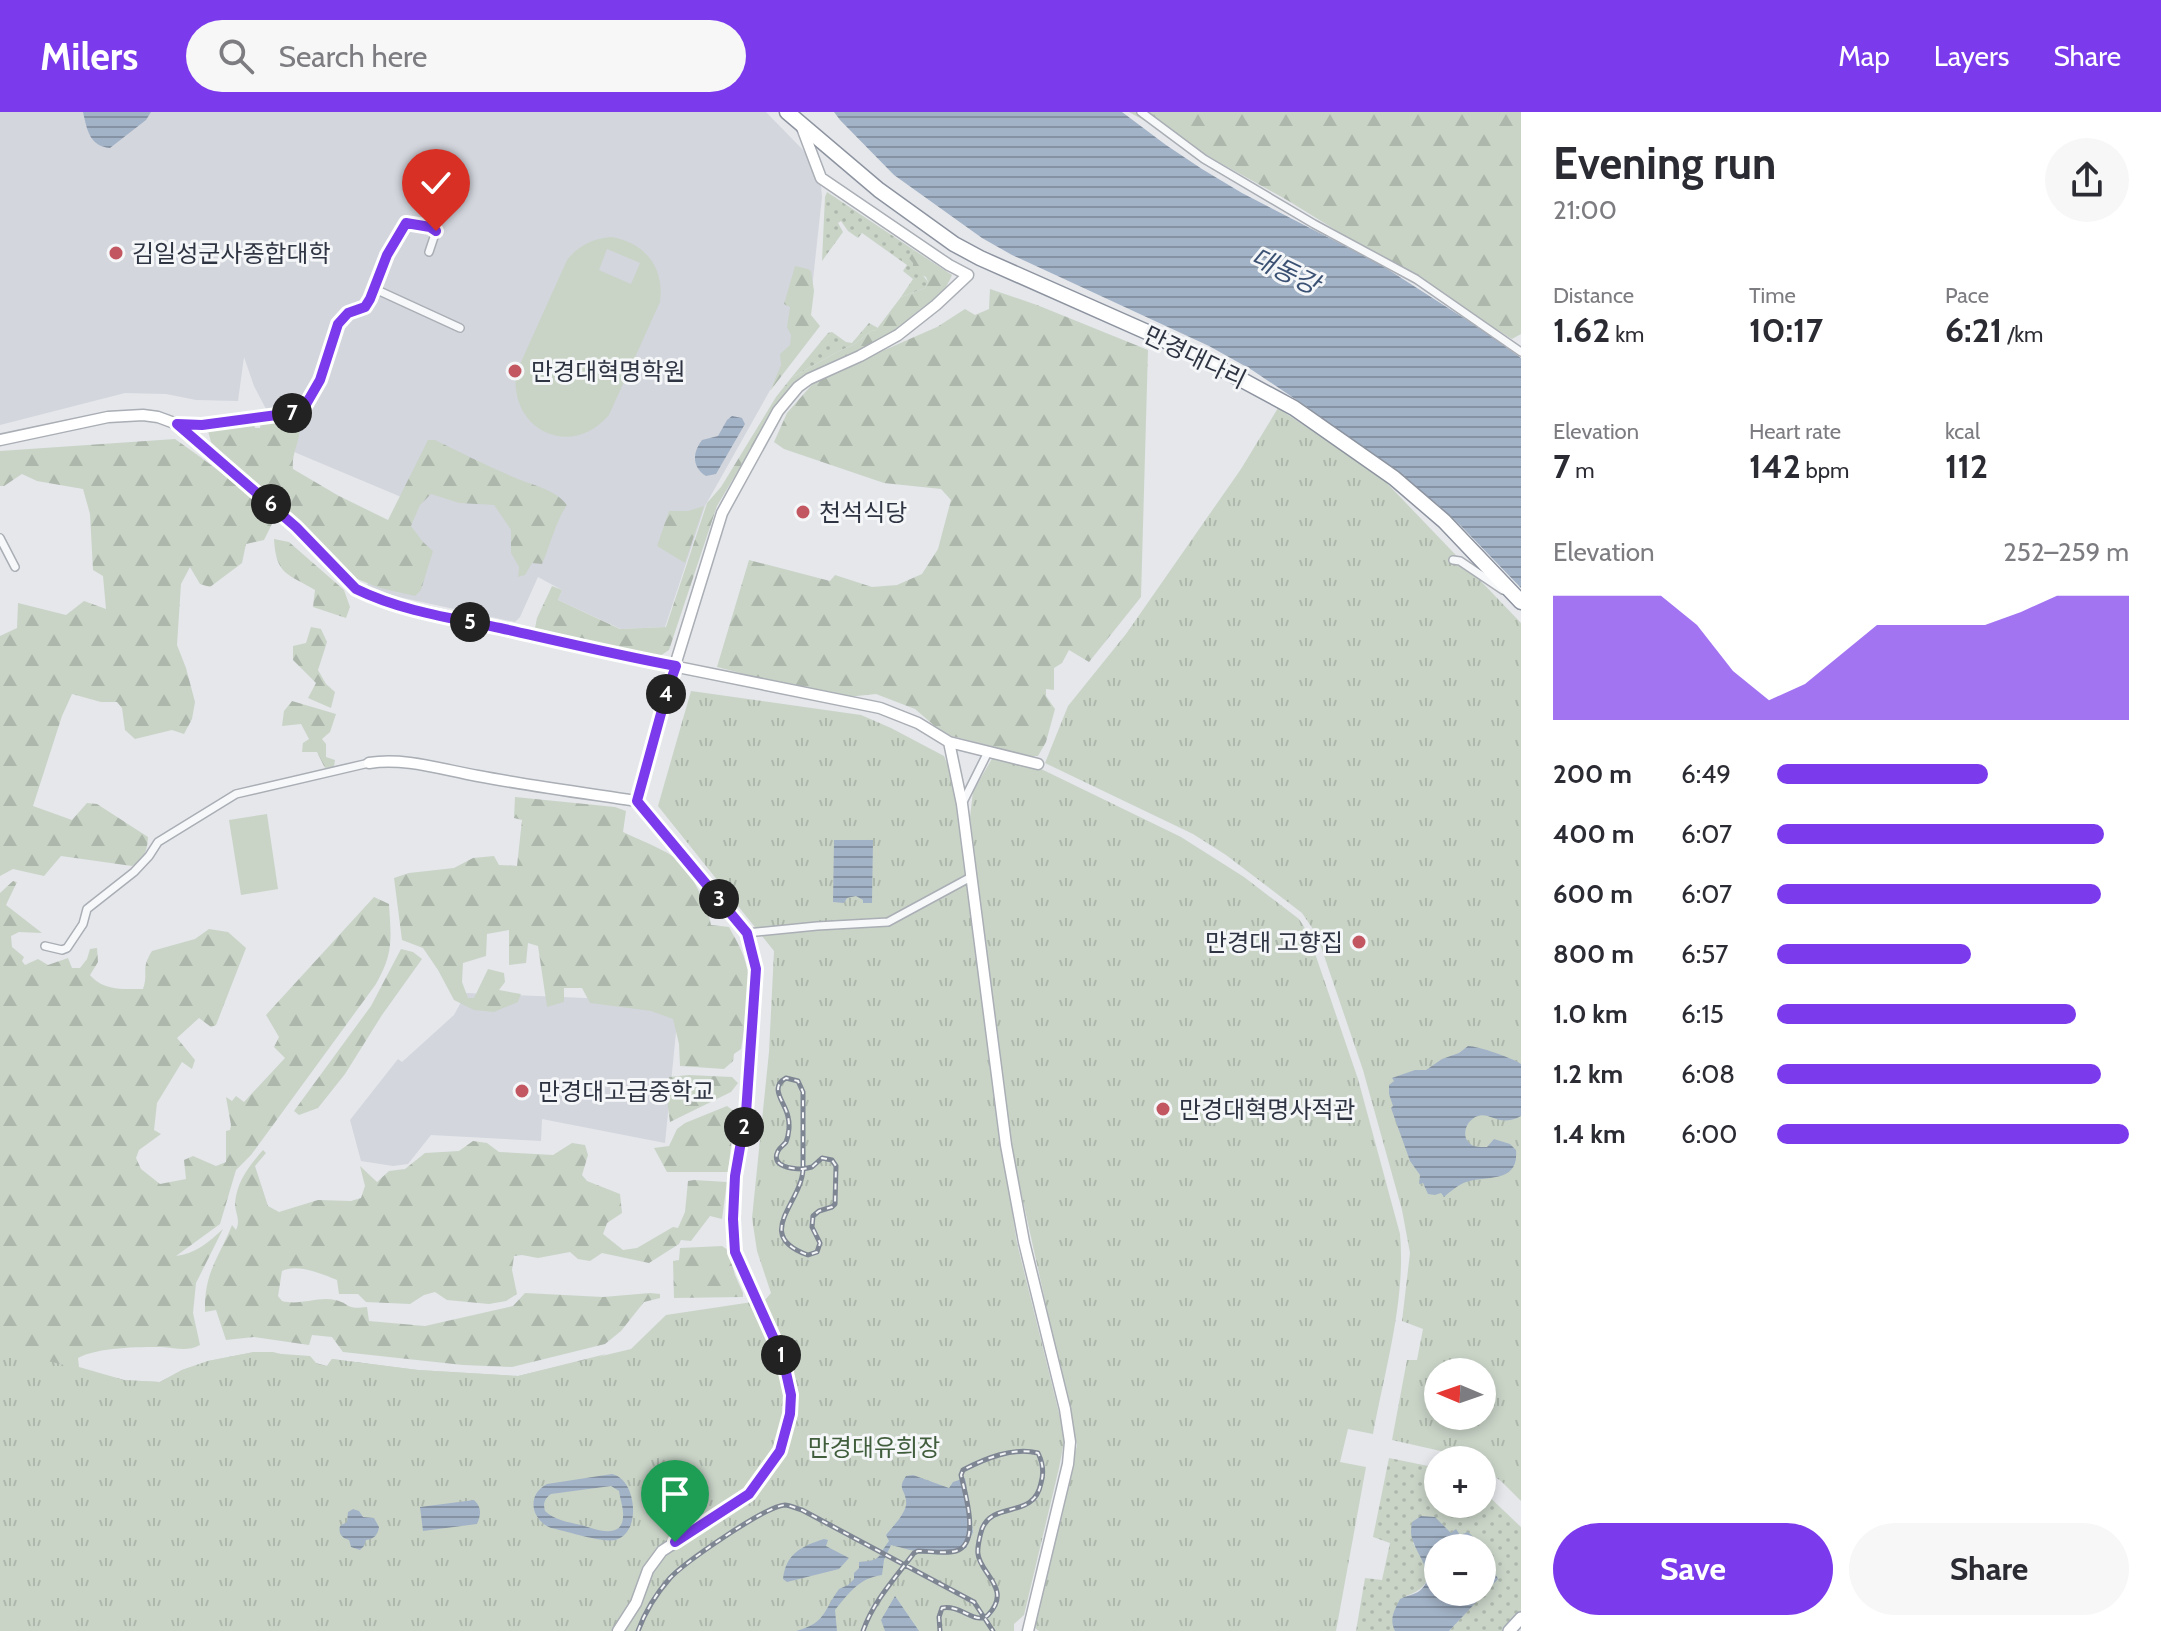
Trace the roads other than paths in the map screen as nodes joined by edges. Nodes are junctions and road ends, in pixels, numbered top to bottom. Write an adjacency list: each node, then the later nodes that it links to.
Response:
1 (787, 112): 3 (highway, 만경대다리)
2 (1141, 112): 7 (street)
3 (801, 125): 13 (highway, 만경대다리); 14 (street)
4 (429, 252): 5 (street)
5 (375, 289): 6 (street); 8 (street)
6 (460, 328)
7 (1521, 352)
8 (177, 424): 9 (street); 14 (street)
9 (0, 440)
10 (0, 538): 12 (street)
11 (1453, 560): 13 (street)
12 (15, 567)
13 (1521, 602)
14 (676, 666): 15 (street); 19 (street)
15 (949, 742): 16 (street); 20 (street)
16 (988, 752): 18 (street); 20 (street)
17 (369, 763): 19 (street); 23 (street)
18 (1038, 764)
19 (637, 801): 22 (street)
20 (962, 804): 21 (street)
21 (971, 877): 22 (street); 26 (street)
22 (747, 933): 25 (street)
23 (45, 946)
24 (1521, 1618): 27 (main road)
25 (618, 1631)
26 (1028, 1631)
27 (1509, 1631)

